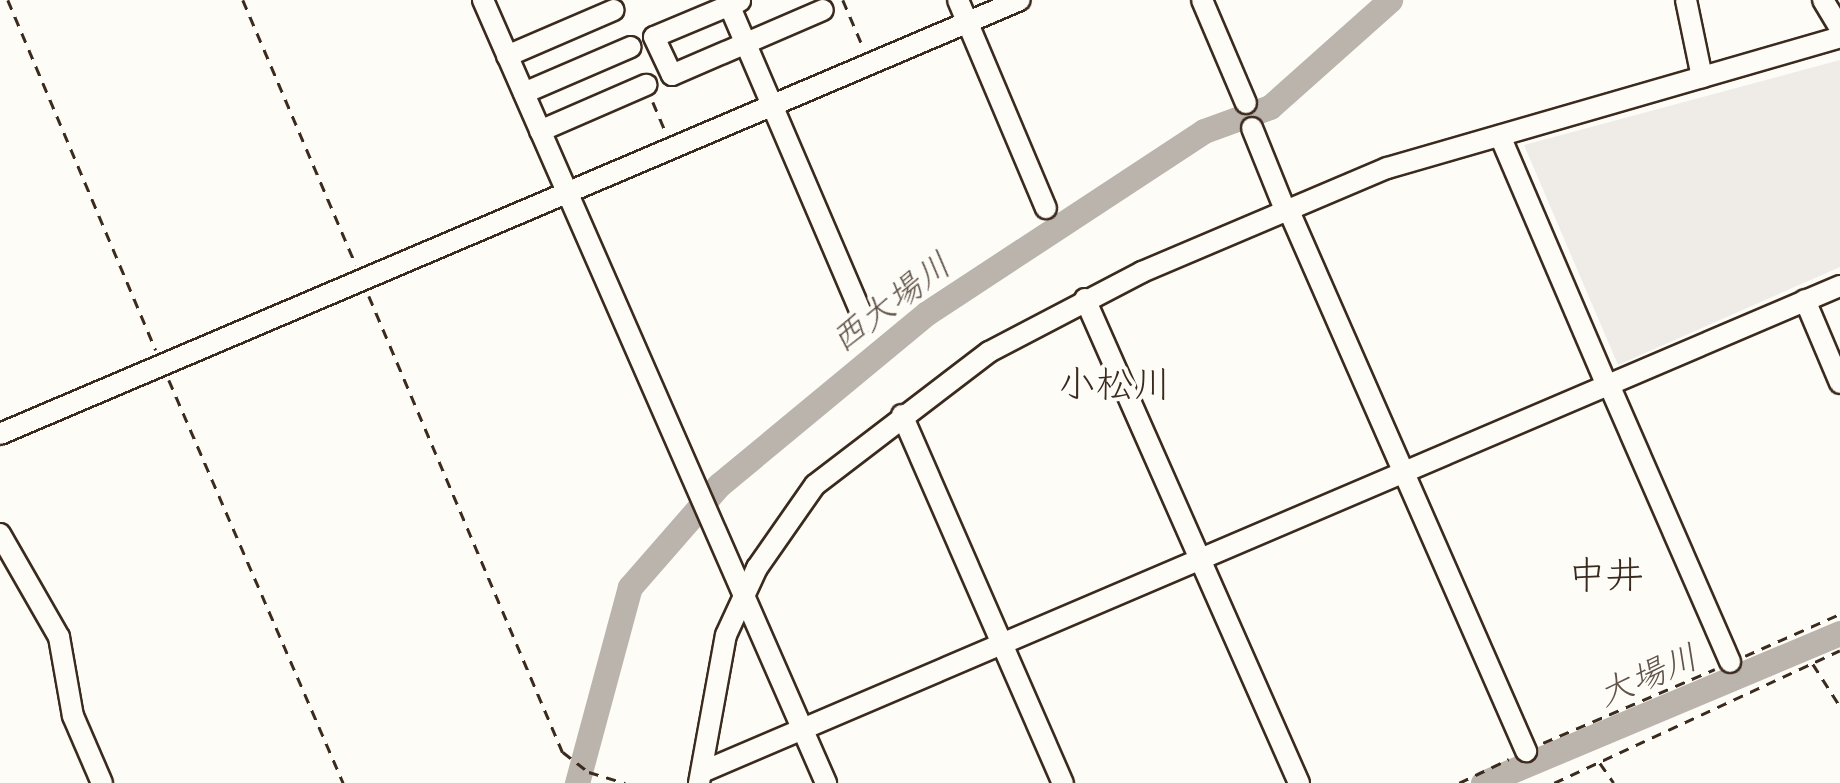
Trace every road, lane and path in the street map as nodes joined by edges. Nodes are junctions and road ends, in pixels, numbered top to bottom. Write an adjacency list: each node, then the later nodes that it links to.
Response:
1 (8, 0): 36 (path)
2 (243, 0): 31 (path)
3 (483, 0): 18 (street)
4 (843, 0): 19 (path)
5 (958, 0): 13 (street)
6 (1020, 0): 13 (street)
7 (1202, 0): 23 (street)
8 (1686, 0): 20 (street)
9 (1822, 0): 14 (street)
10 (733, 2): 16 (street); 16 (street)
11 (614, 10): 18 (street)
12 (823, 10): 16 (street)
13 (967, 22): 19 (street); 29 (street)
14 (1840, 28)
15 (1840, 37): 20 (street)
16 (746, 44): 24 (street)
17 (631, 48): 22 (street)
18 (508, 56): 22 (street)
19 (870, 63): 24 (street)
20 (1702, 77): 27 (street)
21 (646, 85): 26 (street)
22 (524, 93): 26 (street)
23 (1246, 104)
24 (772, 106): 28 (street); 35 (street)
25 (1252, 128): 30 (street)
26 (540, 131): 28 (street)
27 (1500, 136): 30 (street); 38 (street)
28 (567, 193): 31 (street); 44 (street)
29 (1046, 208)
30 (1288, 212): 33 (street); 41 (street)
31 (362, 278): 36 (street); 57 (path)
32 (1840, 286): 34 (street)
33 (1086, 299): 39 (street); 43 (street)
34 (1804, 300): 37 (street); 38 (street)
35 (865, 322)
36 (162, 365): 40 (street); 56 (path)
37 (1840, 383)
38 (1609, 388): 41 (street); 48 (street)
39 (902, 414): 44 (street); 46 (street)
40 (0, 434)
41 (1404, 475): 43 (street); 52 (street)
42 (0, 534): 55 (street)
43 (1202, 562): 46 (street); 60 (street)
44 (742, 595): 51 (street); 54 (street)
45 (1840, 614): 48 (path)
46 (1002, 644): 51 (street); 59 (street)
47 (1840, 650): 49 (path)
48 (1730, 662): 52 (path)
49 (1812, 662): 50 (path); 53 (path)
50 (1840, 706)
51 (802, 730): 54 (street); 58 (street)
52 (1526, 751): 61 (path)
53 (1599, 762): 62 (path); 63 (path)
54 (700, 778)
55 (102, 783)
56 (342, 783)
57 (625, 783)
58 (826, 783)
59 (1063, 783)
60 (1300, 783)
61 (1458, 783)
62 (1554, 783)
63 (1614, 783)

